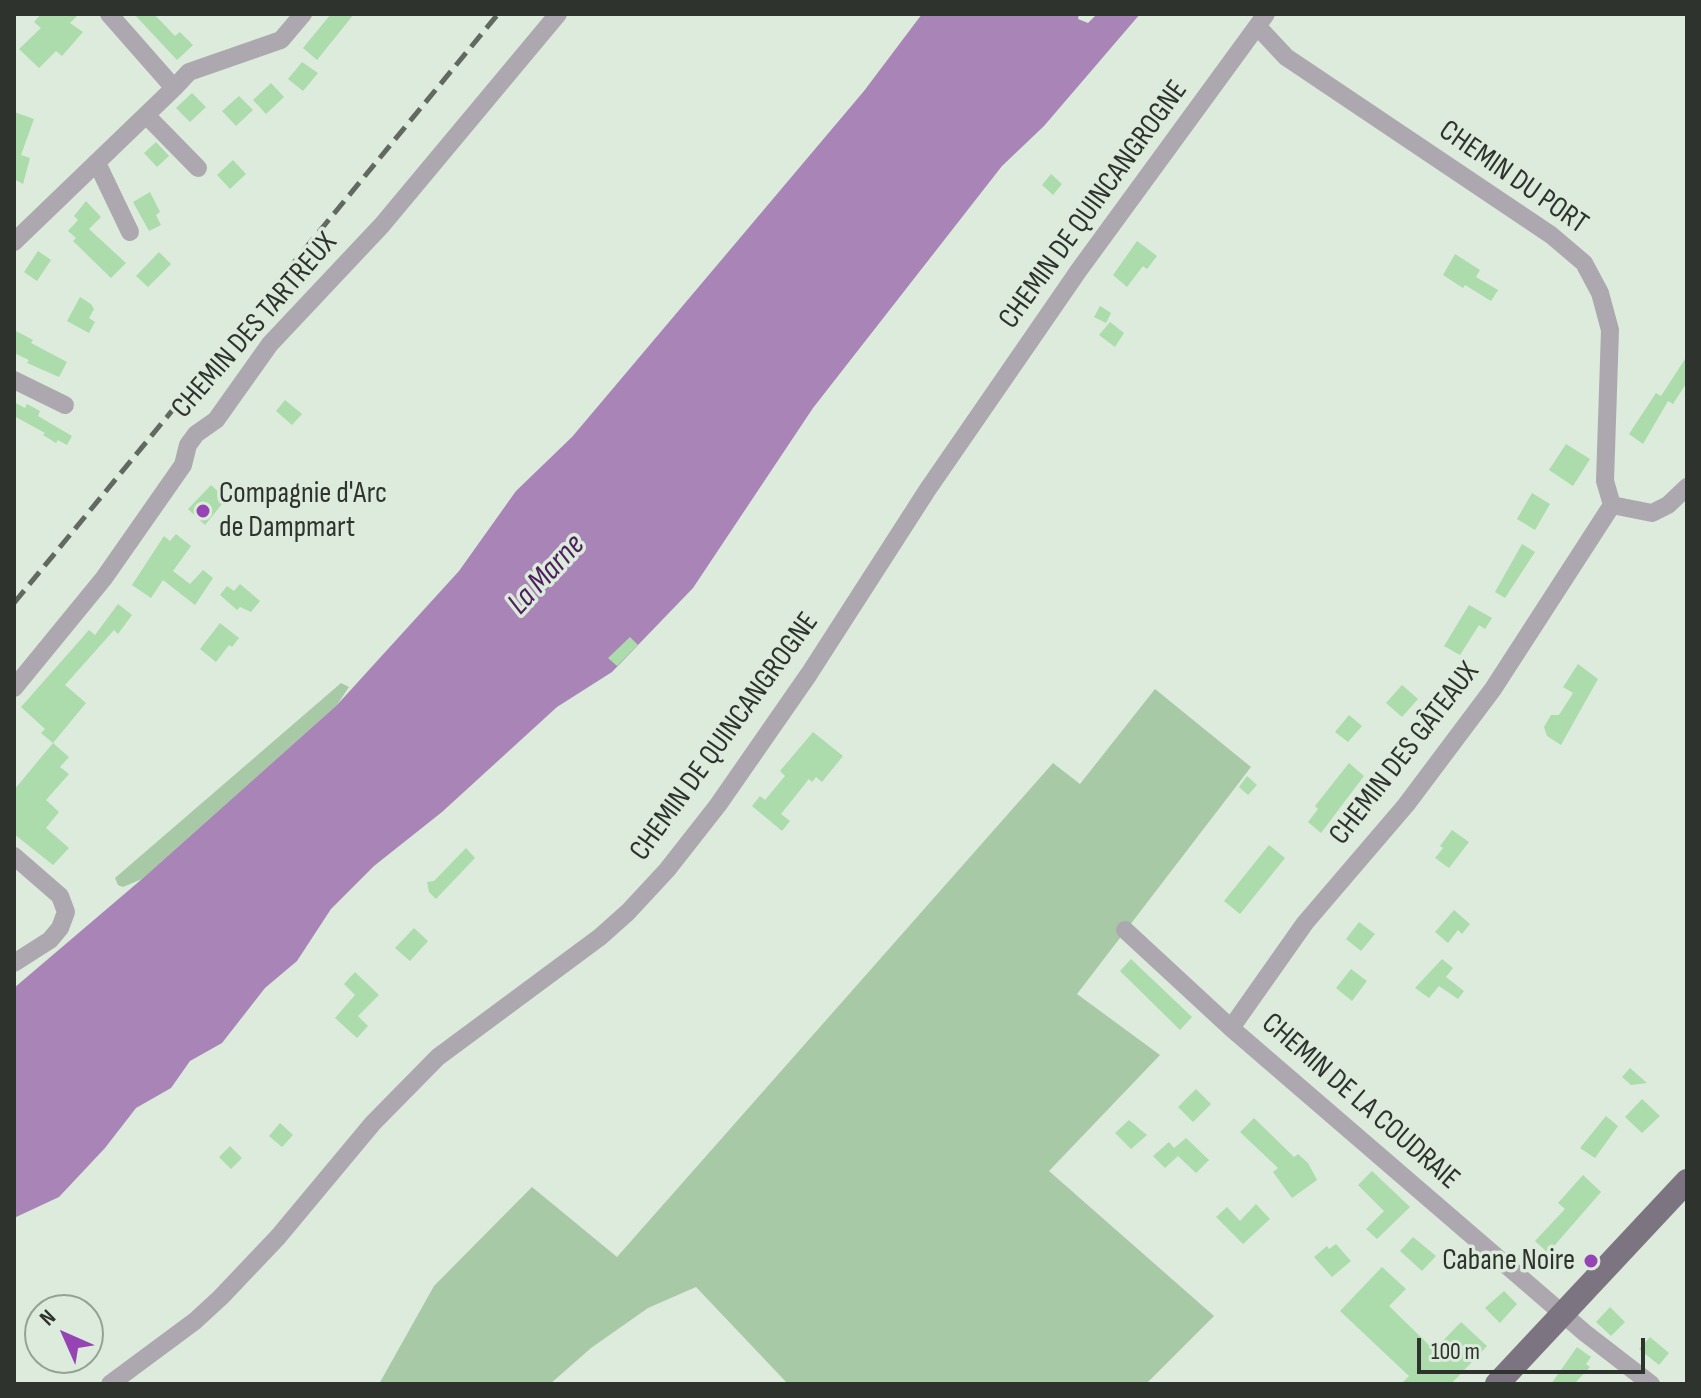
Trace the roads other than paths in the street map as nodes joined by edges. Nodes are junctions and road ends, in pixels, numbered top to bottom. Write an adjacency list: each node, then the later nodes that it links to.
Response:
1 (109, 14): 5 (street)
2 (303, 14): 5 (street)
3 (558, 14): 15 (street, CHEMIN DES TARTREUX)
4 (1262, 20): 14 (street, CHEMIN DU PORT); 22 (street, CHEMIN DE QUINCANGROGNE)
5 (174, 88): 6 (street)
6 (146, 115): 7 (street); 8 (street)
7 (97, 163): 9 (street); 10 (street)
8 (198, 168)
9 (130, 232)
10 (14, 242)
11 (14, 380): 12 (street)
12 (65, 405)
13 (1687, 487): 14 (street)
14 (1612, 505): 19 (street, CHEMIN DES GÂTEAUX)
15 (14, 688)
16 (14, 856): 18 (street)
17 (1125, 930): 19 (street, CHEMIN DE LA COUDRAIE)
18 (14, 963)
19 (1231, 1028): 21 (street, CHEMIN DE LA COUDRAIE)
20 (1687, 1181): 21 (main road)
21 (1563, 1313): 23 (main road); 24 (street, CHEMIN DE LA COUDRAIE)
22 (110, 1384)
23 (1497, 1384)
24 (1651, 1384)

